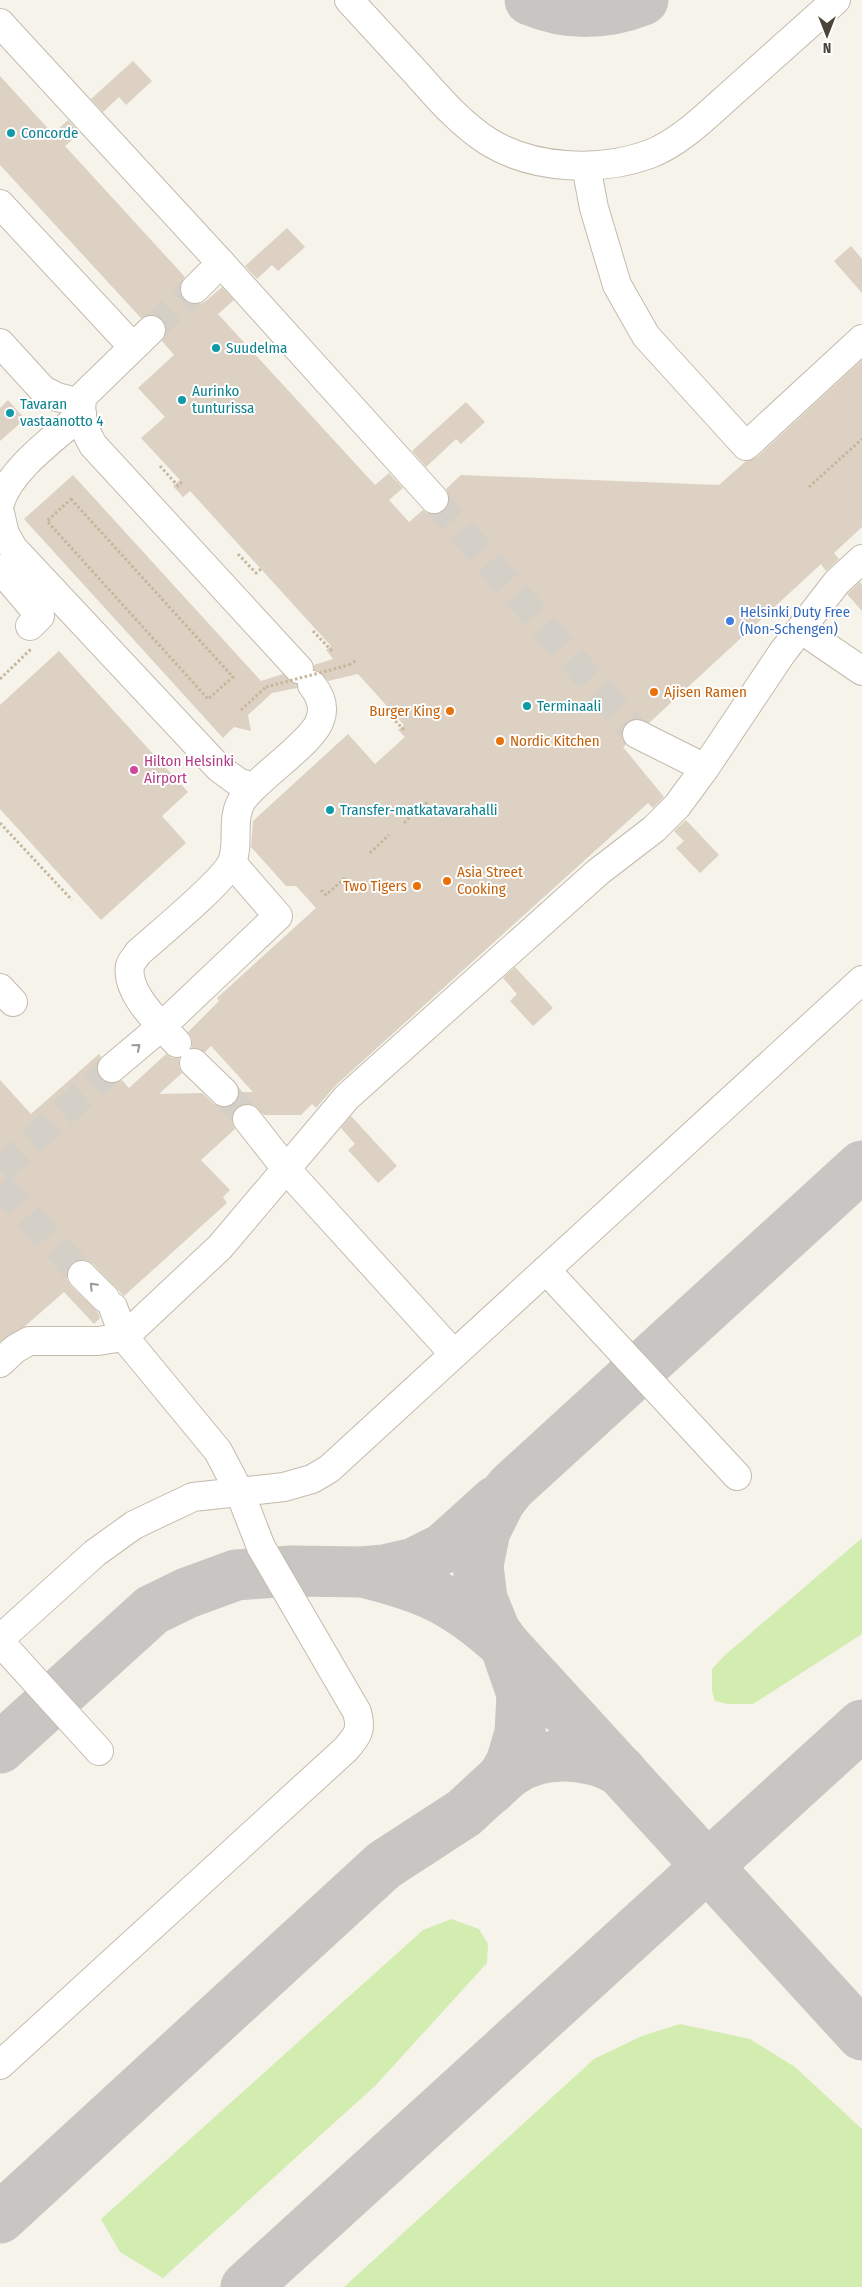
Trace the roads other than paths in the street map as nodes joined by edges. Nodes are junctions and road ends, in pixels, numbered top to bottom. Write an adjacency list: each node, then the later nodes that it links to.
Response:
1 (349, 0): 4 (lane)
2 (836, 0): 4 (lane)
3 (0, 23): 6 (lane)
4 (586, 166): 8 (lane)
5 (0, 204): 10 (lane)
6 (221, 263): 7 (lane); 11 (lane)
7 (195, 288)
8 (862, 339)
9 (0, 343): 10 (lane)
10 (81, 408): 12 (lane); 21 (lane)
11 (434, 499)
12 (0, 503)
13 (0, 513): 21 (lane)
14 (862, 559): 16 (lane)
15 (0, 569): 17 (lane)
16 (802, 630): 18 (lane); 20 (lane)
17 (33, 636)
18 (862, 671)
19 (637, 734): 20 (lane)
20 (705, 768): 28 (lane)
21 (253, 787): 22 (lane)
22 (232, 863): 24 (lane); 24 (lane)
23 (862, 980): 29 (lane)
24 (177, 1044): 25 (lane, one-way to 24); 26 (lane)
25 (112, 1068)
26 (224, 1092)
27 (247, 1119): 28 (lane)
28 (287, 1170): 31 (lane); 32 (lane)
29 (546, 1270): 32 (lane); 34 (lane)
30 (82, 1275): 31 (lane, one-way to 30)
31 (124, 1337): 33 (lane); 35 (lane)
32 (454, 1354): 35 (lane)
33 (0, 1364)
34 (737, 1476)
35 (240, 1493): 36 (lane); 38 (lane)
36 (0, 1641): 37 (lane)
37 (99, 1751)
38 (0, 2065)

